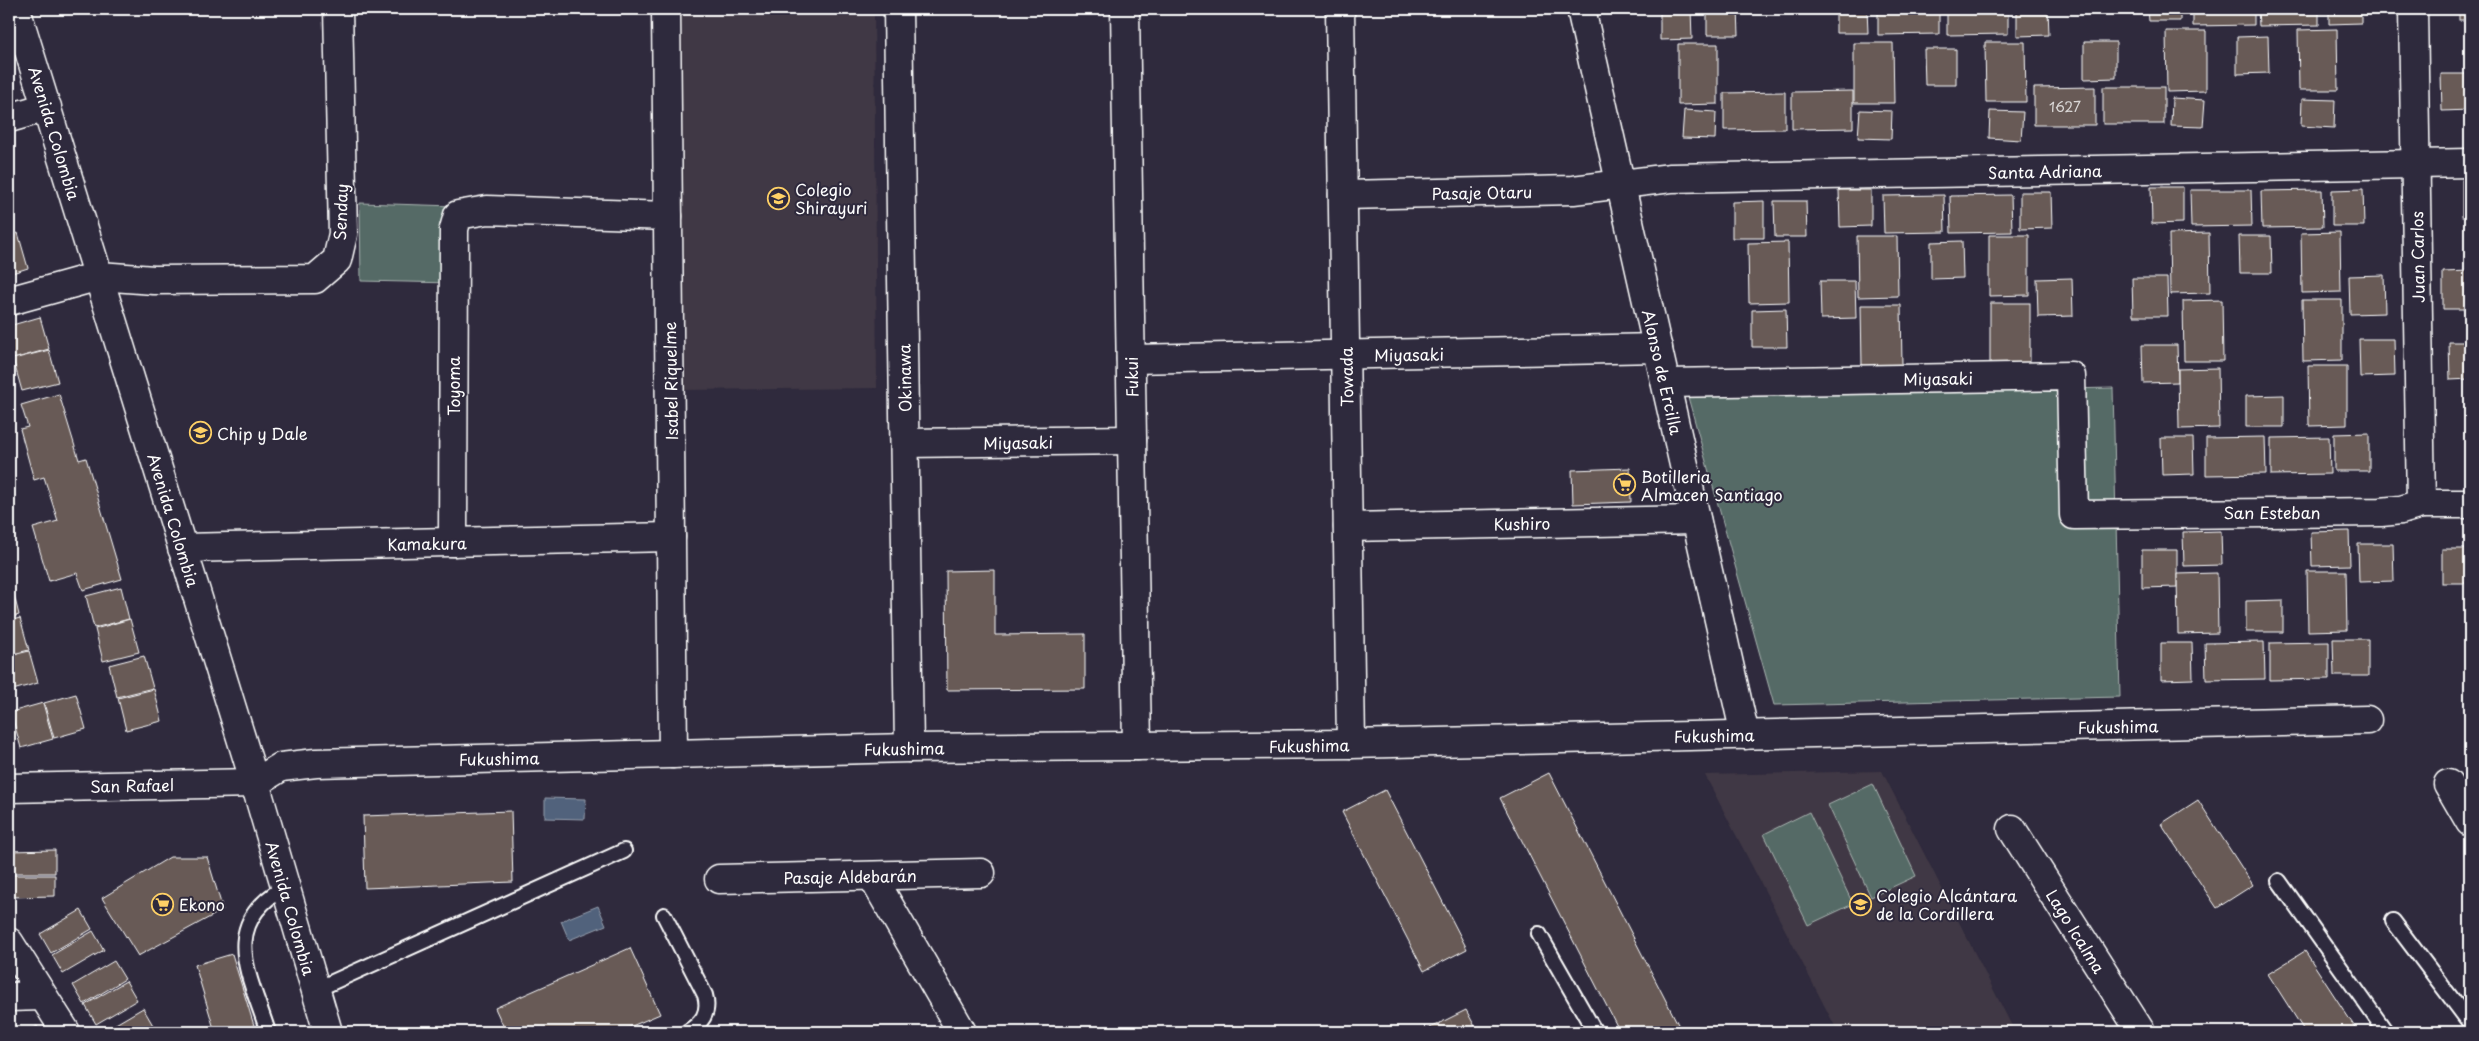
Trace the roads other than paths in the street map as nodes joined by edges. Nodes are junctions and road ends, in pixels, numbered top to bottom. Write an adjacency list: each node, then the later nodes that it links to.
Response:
1 (16, 9): 9 (street, Avenida Colombia)
2 (338, 9): 16 (street, Senday)
3 (666, 9): 15 (street, Isabel Riquelme)
4 (898, 9): 23 (street, Okinawa)
5 (1125, 9): 20 (street, Fukui)
6 (1340, 9): 14 (street, Towada)
7 (1581, 9): 13 (street, Alonso de Ercilla)
8 (2413, 9): 12 (street, Juan Carlos)
9 (47, 107): 10 (street); 16 (street, Avenida Colombia)
10 (9, 118)
11 (2470, 163): 12 (street, Santa Adriana)
12 (2416, 164): 13 (street, Santa Adriana); 24 (street, Juan Carlos)
13 (1621, 184): 14 (street, Pasaje Otaru); 18 (street, Alonso de Ercilla)
14 (1343, 195): 19 (street, Towada)
15 (668, 216): 29 (street, Isabel Riquelme); 30 (street, Toyoma)
16 (99, 276): 17 (street, Senday); 31 (street, Avenida Colombia)
17 (9, 301)
18 (1658, 348): 19 (street, Miyasaki); 21 (street, Alonso de Ercilla)
19 (1346, 356): 20 (street, Miyasaki); 28 (street, Towada)
20 (1131, 359): 22 (street, Fukui)
21 (1666, 383): 26 (street, Miyasaki); 27 (street, Alonso de Ercilla)
22 (1132, 440): 23 (street, Miyasaki); 35 (street, Fukui)
23 (905, 443): 36 (street, Okinawa)
24 (2421, 504): 25 (street, San Esteban); 26 (street, San Esteban)
25 (2470, 504)
26 (2074, 515)
27 (1696, 520): 28 (street, Kushiro); 33 (street, Alonso de Ercilla)
28 (1348, 527): 34 (street, Towada)
29 (671, 537): 30 (street, Kamakura); 37 (street, Isabel Riquelme)
30 (453, 542): 31 (street, Kamakura)
31 (182, 548): 38 (street, Avenida Colombia)
32 (2367, 720): 33 (street, Fukushima)
33 (1745, 734): 34 (street, Fukushima)
34 (1351, 744): 35 (street, Fukushima)
35 (1136, 746): 36 (street, Fukushima)
36 (909, 748): 37 (street, Fukushima)
37 (673, 754): 38 (street, Fukushima)
38 (255, 783): 40 (street, San Rafael); 48 (street, Avenida Colombia)
39 (2448, 784): 41 (street)
40 (9, 788)
41 (2470, 822)
42 (2012, 829): 63 (street, Lago Icalma)
43 (624, 851): 53 (lane)
44 (981, 873): 45 (street, Pasaje Aldebarán)
45 (872, 876): 46 (street, Pasaje Aldebarán); 61 (street)
46 (719, 879)
47 (2279, 881): 64 (lane)
48 (285, 887): 53 (street, Avenida Colombia); 58 (lane)
49 (664, 915): 60 (lane)
50 (2393, 922): 56 (lane)
51 (1539, 934): 62 (lane)
52 (9, 942): 54 (street)
53 (315, 990): 59 (street, Avenida Colombia)
54 (42, 996): 55 (street); 57 (street)
55 (9, 997)
56 (2470, 1022)
57 (66, 1032)
58 (268, 1032)
59 (328, 1032)
60 (687, 1032)
61 (962, 1032)
62 (1595, 1032)
63 (2141, 1032)
64 (2386, 1032)

